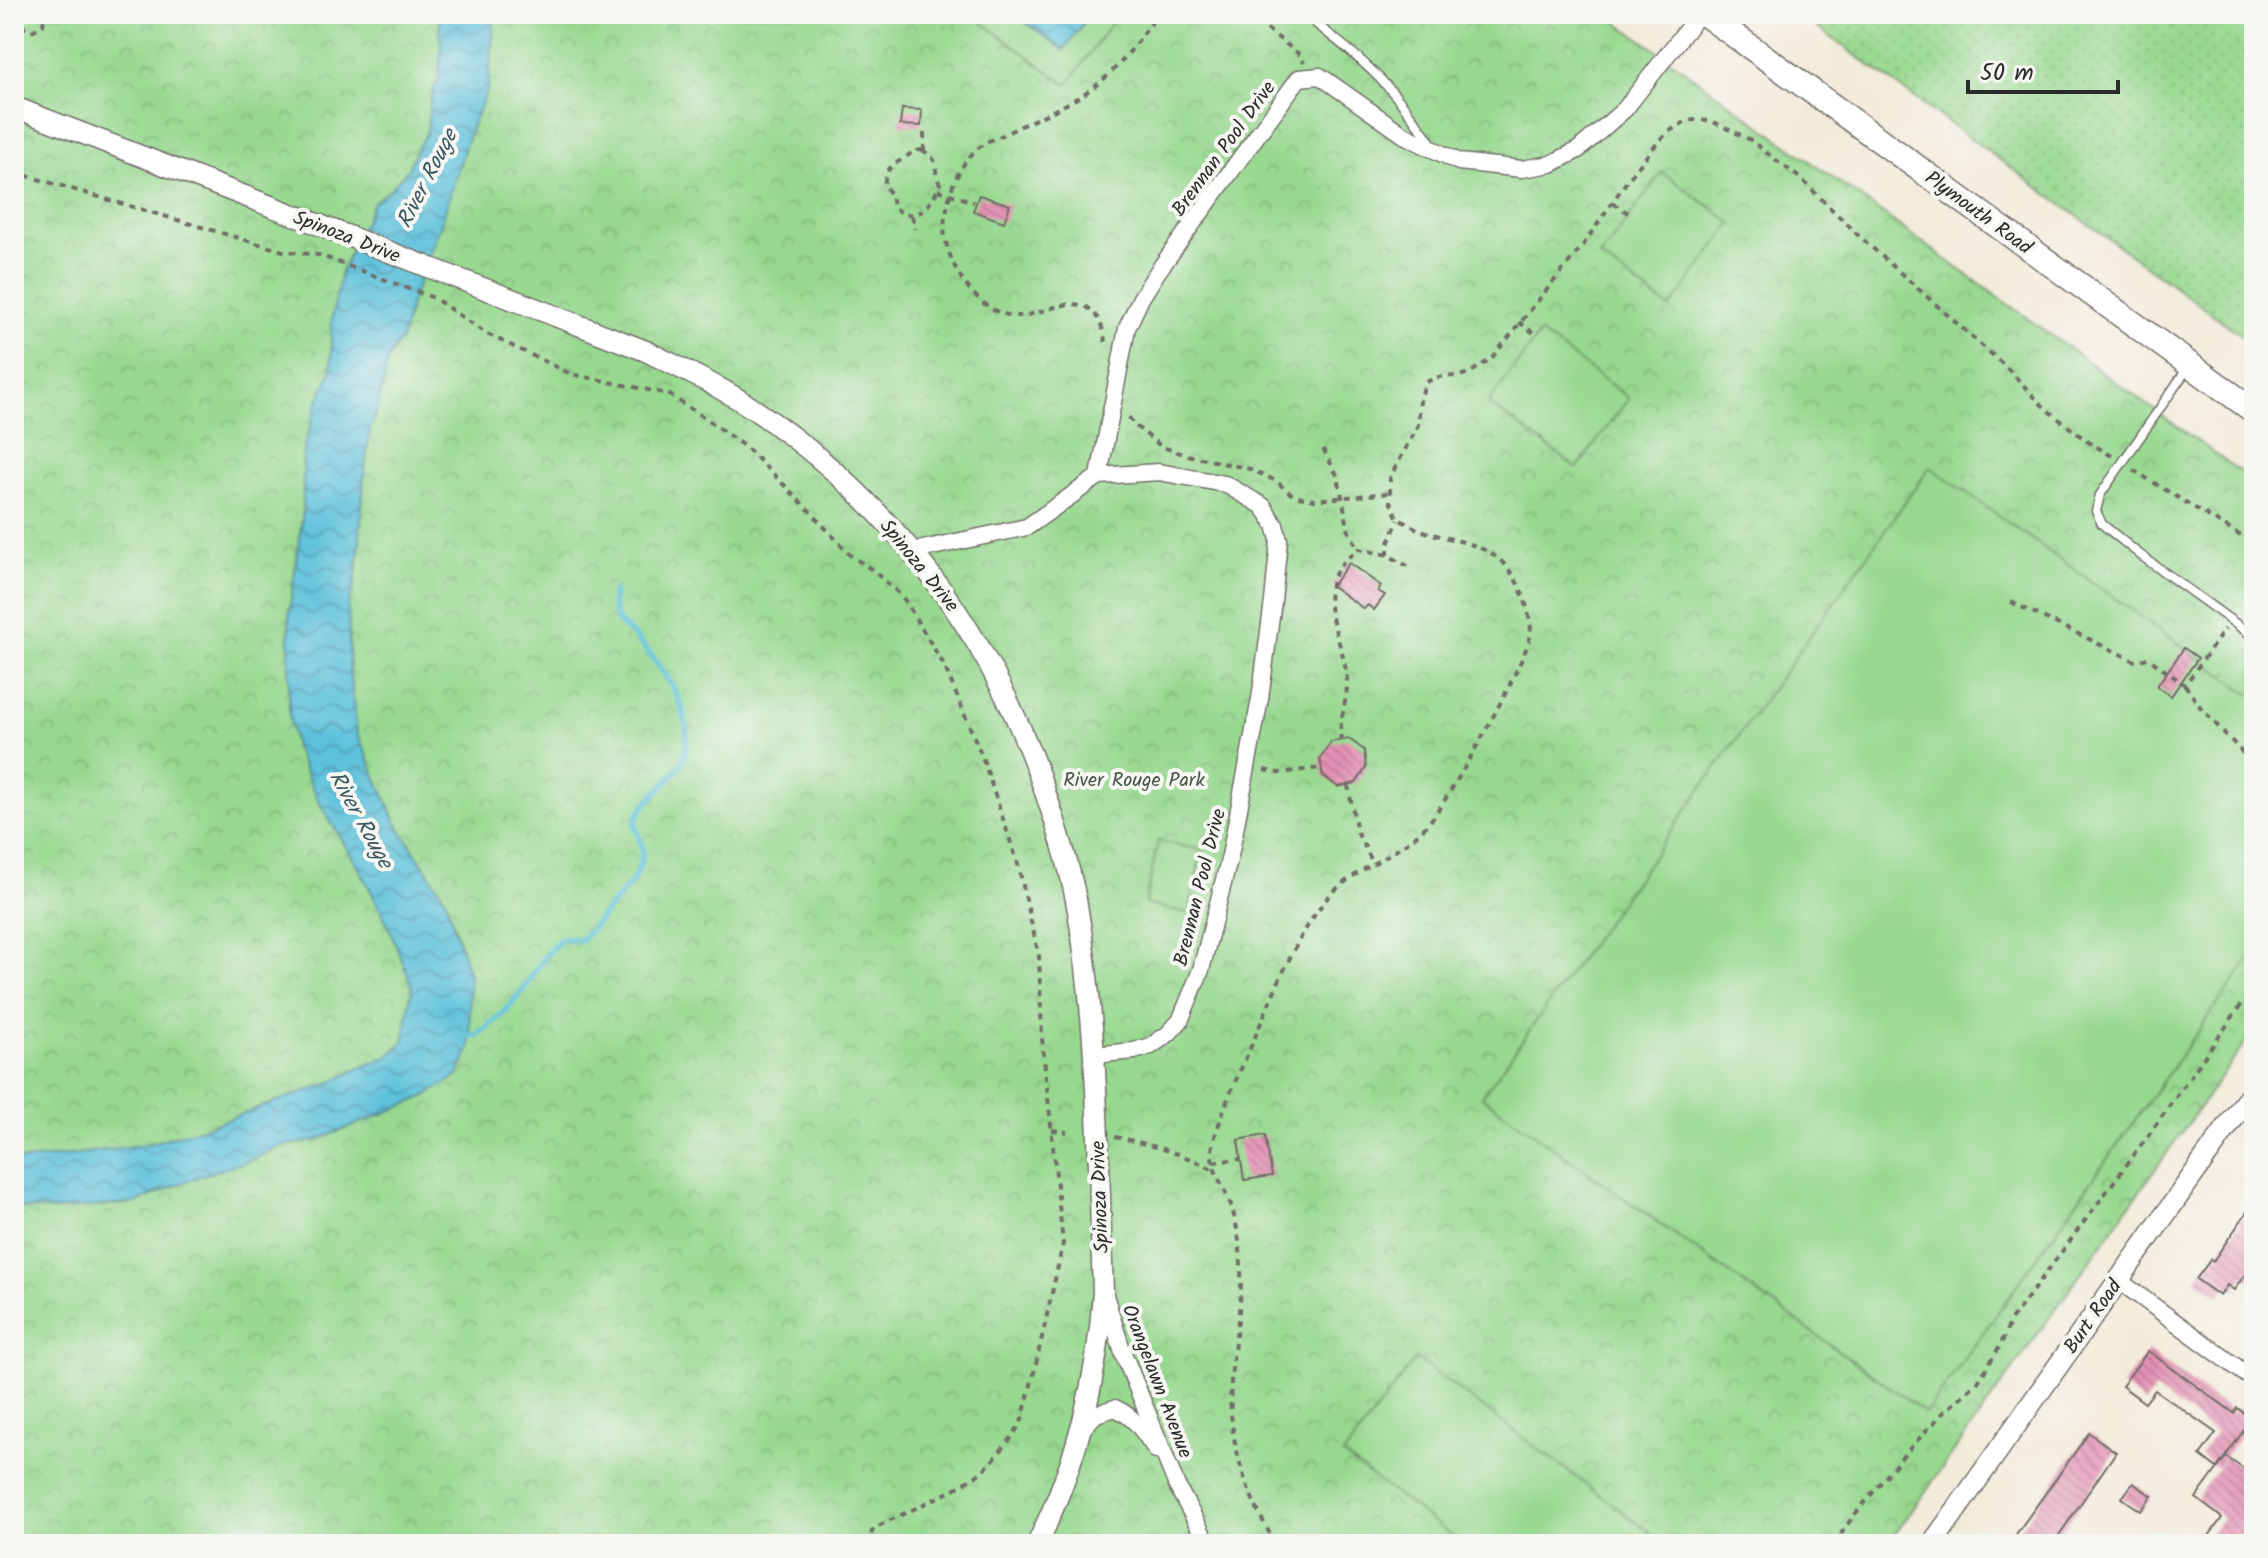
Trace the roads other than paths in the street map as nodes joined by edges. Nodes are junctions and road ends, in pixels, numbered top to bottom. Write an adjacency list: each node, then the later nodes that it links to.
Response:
1 (1304, 14): 4 (lane)
2 (1702, 14): 4 (street); 5 (main road, Plymouth Road)
3 (14, 107): 8 (street, Spinoza Drive)
4 (1437, 151): 7 (street, Brennan Pool Drive)
5 (2190, 365): 6 (main road, Plymouth Road); 9 (lane)
6 (2254, 411)
7 (1099, 476): 8 (street); 10 (street, Brennan Pool Drive)
8 (913, 551): 10 (street, Spinoza Drive)
9 (2254, 637)
10 (1094, 1055): 13 (street, Spinoza Drive)
11 (2254, 1089): 12 (street, Burt Road)
12 (2118, 1280): 14 (street); 19 (street, Burt Road)
13 (1103, 1291): 15 (street, Spinoza Drive); 16 (street, Orangelawn Avenue)
14 (2254, 1380)
15 (1081, 1431): 16 (street, Orangelawn Avenue); 17 (street, Spinoza Drive)
16 (1177, 1486): 18 (street, Orangelawn Avenue)
17 (1037, 1544)
18 (1208, 1544)
19 (1932, 1544)

